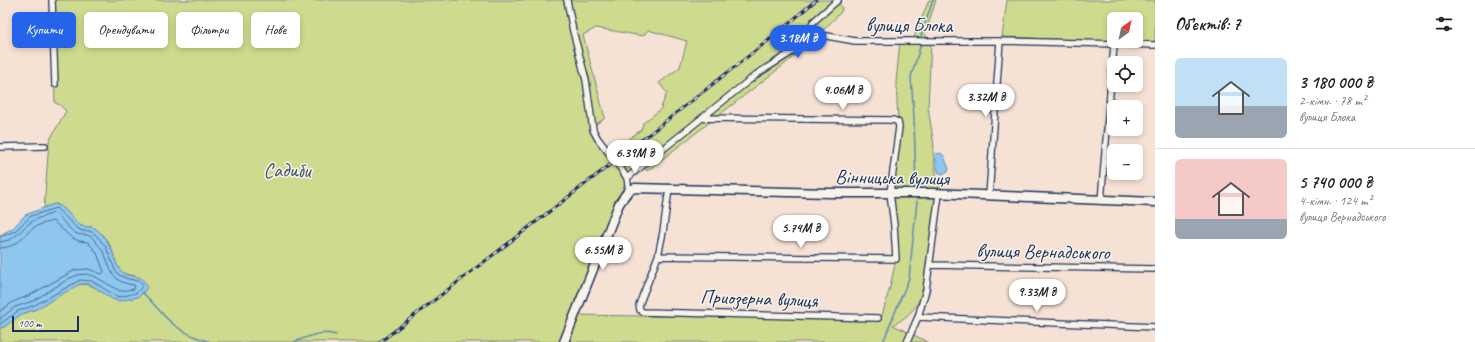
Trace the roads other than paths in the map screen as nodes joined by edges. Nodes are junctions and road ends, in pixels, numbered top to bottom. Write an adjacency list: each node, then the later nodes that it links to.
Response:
1 (52, 0): 10 (street)
2 (567, 0): 14 (street)
3 (838, 0): 4 (street)
4 (806, 39): 5 (street, вулиця Блока); 11 (street)
5 (1000, 41): 6 (street, вулиця Блока); 21 (street)
6 (1107, 44)
7 (1143, 45): 8 (street, вулиця Блока)
8 (1155, 45)
9 (1114, 48): 22 (street)
10 (54, 84)
11 (702, 118): 16 (street); 19 (street)
12 (45, 146): 13 (street)
13 (0, 147)
14 (609, 153)
15 (619, 166): 16 (street)
16 (627, 178): 18 (street)
17 (669, 189): 18 (street, Вінницька вулиця); 19 (street, Вінницька вулиця); 24 (street)
18 (628, 192): 30 (street)
19 (890, 193): 20 (street, Вінницька вулиця); 24 (street)
20 (939, 194): 21 (street, Вінницька вулиця); 25 (street)
21 (990, 196): 22 (street, Вінницька вулиця)
22 (1101, 201): 23 (street, Вінницька вулиця)
23 (1155, 202)
24 (658, 256): 28 (street, Приозерна вулиця)
25 (930, 265): 26 (street, вулиця Вернадського); 27 (street)
26 (1155, 269)
27 (918, 317): 29 (street); 31 (street)
28 (878, 318)
29 (1155, 327)
30 (564, 342)
31 (907, 342)

